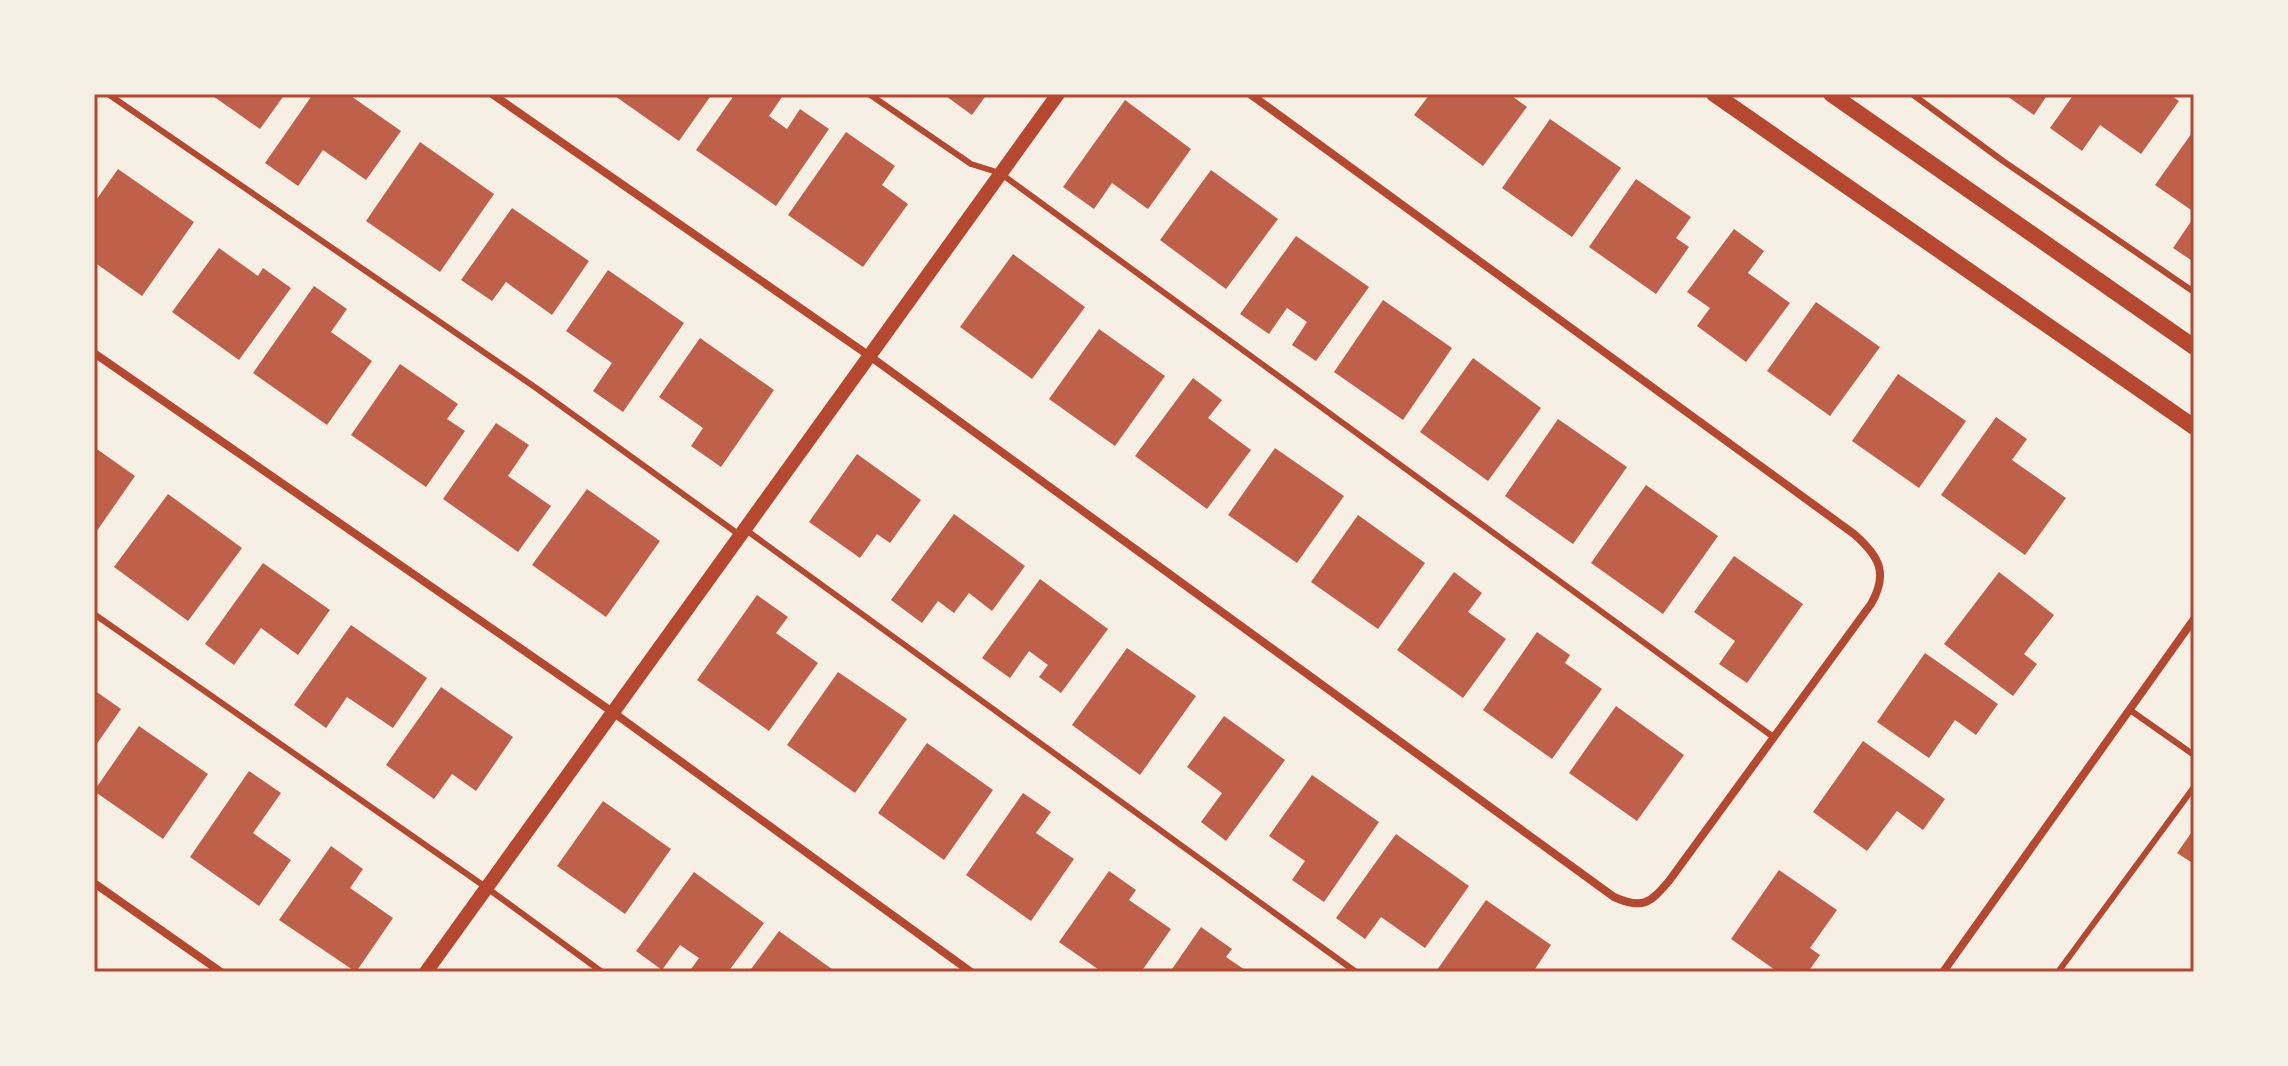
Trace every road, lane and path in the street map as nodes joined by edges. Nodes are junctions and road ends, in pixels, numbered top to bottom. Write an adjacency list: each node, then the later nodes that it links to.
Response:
1 (108, 94): 15 (lane)
2 (492, 94): 13 (street)
3 (869, 94): 9 (lane)
4 (1058, 94): 9 (street)
5 (1250, 94): 20 (street)
6 (1714, 94): 14 (main road)
7 (1831, 94): 11 (main road)
8 (1912, 94): 10 (lane)
9 (1000, 173): 13 (street); 20 (lane)
10 (2194, 292)
11 (2194, 347)
12 (94, 353): 19 (street)
13 (871, 357): 15 (street); 20 (street)
14 (2194, 427)
15 (744, 533): 19 (street); 29 (lane)
16 (94, 614): 24 (lane)
17 (2194, 619): 18 (street)
18 (2130, 710): 21 (lane); 30 (street)
19 (614, 713): 24 (street); 28 (street)
20 (1772, 736)
21 (2194, 755)
22 (2194, 787): 31 (lane)
23 (94, 883): 25 (street)
24 (487, 888): 26 (street); 27 (lane)
25 (221, 972)
26 (426, 972)
27 (602, 972)
28 (971, 972)
29 (1356, 972)
30 (1943, 972)
31 (2058, 972)

